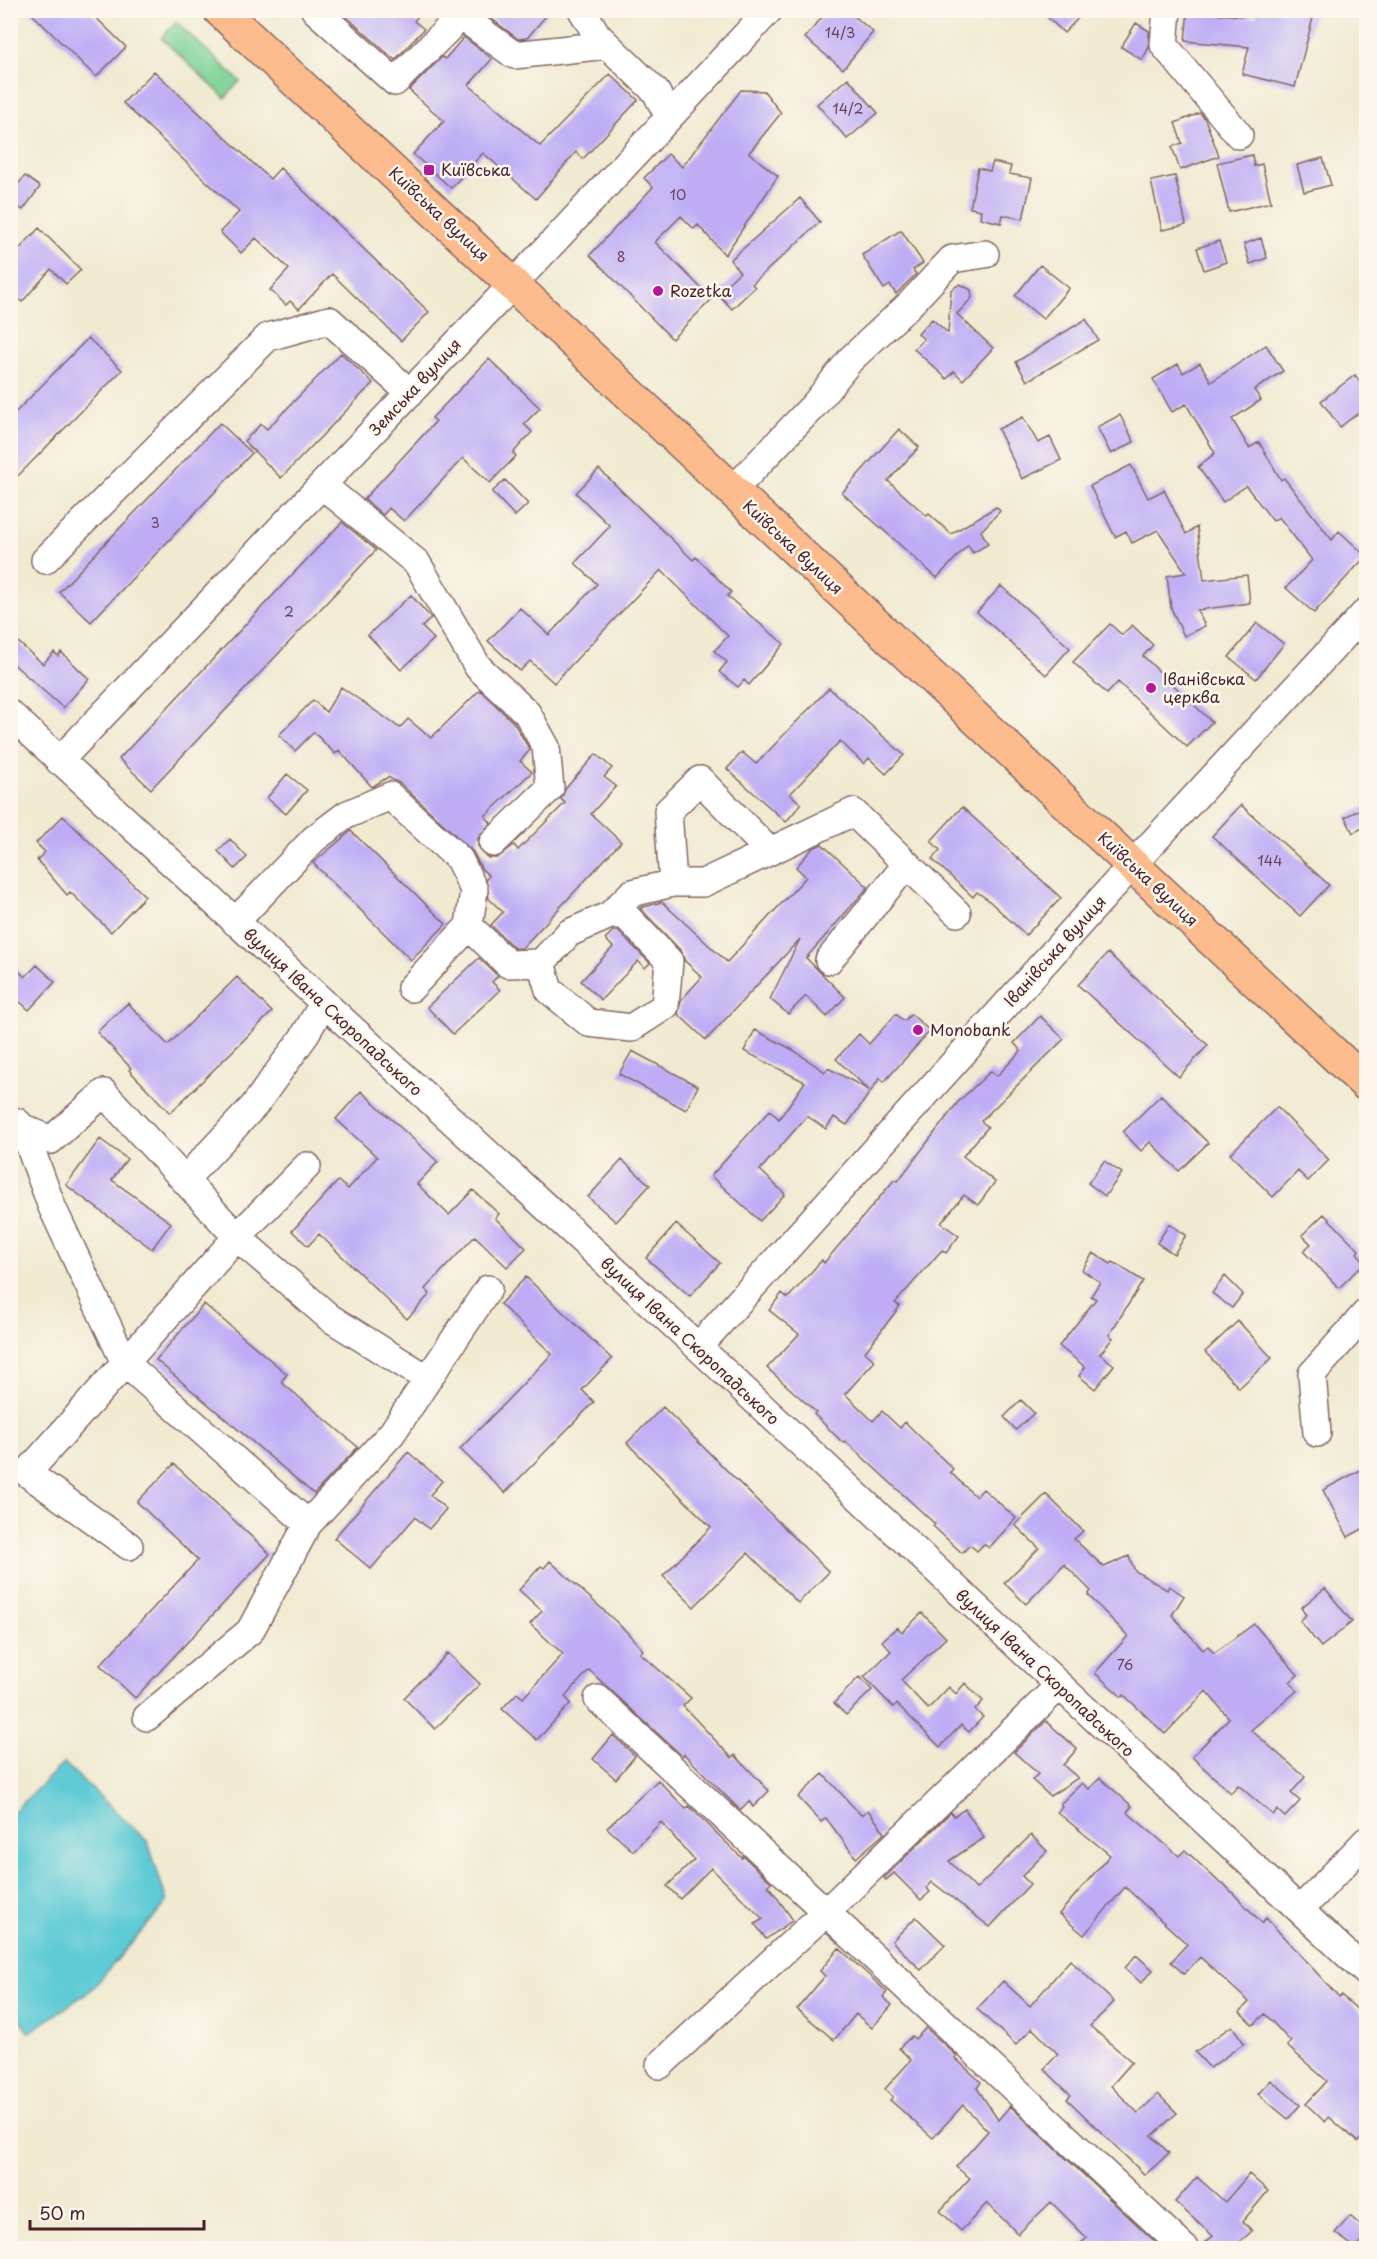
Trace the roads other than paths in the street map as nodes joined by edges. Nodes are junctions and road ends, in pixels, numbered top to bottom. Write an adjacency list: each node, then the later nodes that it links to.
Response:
1 (220, 10): 10 (main road, Київська вулиця)
2 (315, 10): 6 (street)
3 (582, 10): 6 (street)
4 (769, 10): 7 (street, Земська вулиця)
5 (1167, 10): 8 (street)
6 (607, 45): 7 (street)
7 (669, 117): 10 (street, Земська вулиця)
8 (1239, 135)
9 (986, 254): 13 (street)
10 (513, 284): 11 (street, Земська вулиця); 13 (main road, Київська вулиця)
11 (410, 393): 12 (street, Земська вулиця); 14 (street)
12 (322, 484): 17 (street, Земська вулиця); 18 (street)
13 (733, 490): 21 (main road, Київська вулиця)
14 (45, 560)
15 (1366, 612): 21 (street, Іванівська вулиця)
16 (10, 714): 17 (street, вулиця Івана Скоропадського)
17 (59, 761): 25 (street, вулиця Івана Скоропадського)
18 (493, 843)
19 (769, 851): 20 (street); 22 (street); 22 (street)
20 (907, 864): 23 (street); 27 (street)
21 (1133, 864): 31 (main road, Київська вулиця); 38 (street, Іванівська вулиця)
22 (673, 883): 24 (street)
23 (957, 913)
24 (610, 915): 28 (street); 28 (street)
25 (235, 922): 26 (street); 30 (street, вулиця Івана Скоропадського)
26 (469, 926): 28 (street); 29 (street)
27 (829, 960)
28 (541, 963)
29 (411, 988)
30 (323, 1004): 34 (street); 38 (street, вулиця Івана Скоропадського)
31 (1366, 1084)
32 (17, 1122): 34 (street); 39 (street)
33 (307, 1167): 35 (street)
34 (185, 1179): 35 (street)
35 (237, 1237): 39 (street); 40 (street)
36 (488, 1289): 40 (street)
37 (1366, 1313): 41 (street)
38 (698, 1347): 44 (street, вулиця Івана Скоропадського)
39 (125, 1363): 42 (street); 43 (street)
40 (428, 1379): 42 (street)
41 (1317, 1433)
42 (308, 1524): 46 (street)
43 (129, 1546)
44 (1059, 1686): 48 (street, вулиця Івана Скоропадського); 49 (street)
45 (598, 1700): 49 (street)
46 (147, 1717)
47 (1366, 1841): 48 (street)
48 (1301, 1910): 50 (street, вулиця Івана Скоропадського)
49 (826, 1912): 51 (street); 52 (street)
50 (1366, 1972)
51 (660, 2065)
52 (1184, 2248)

